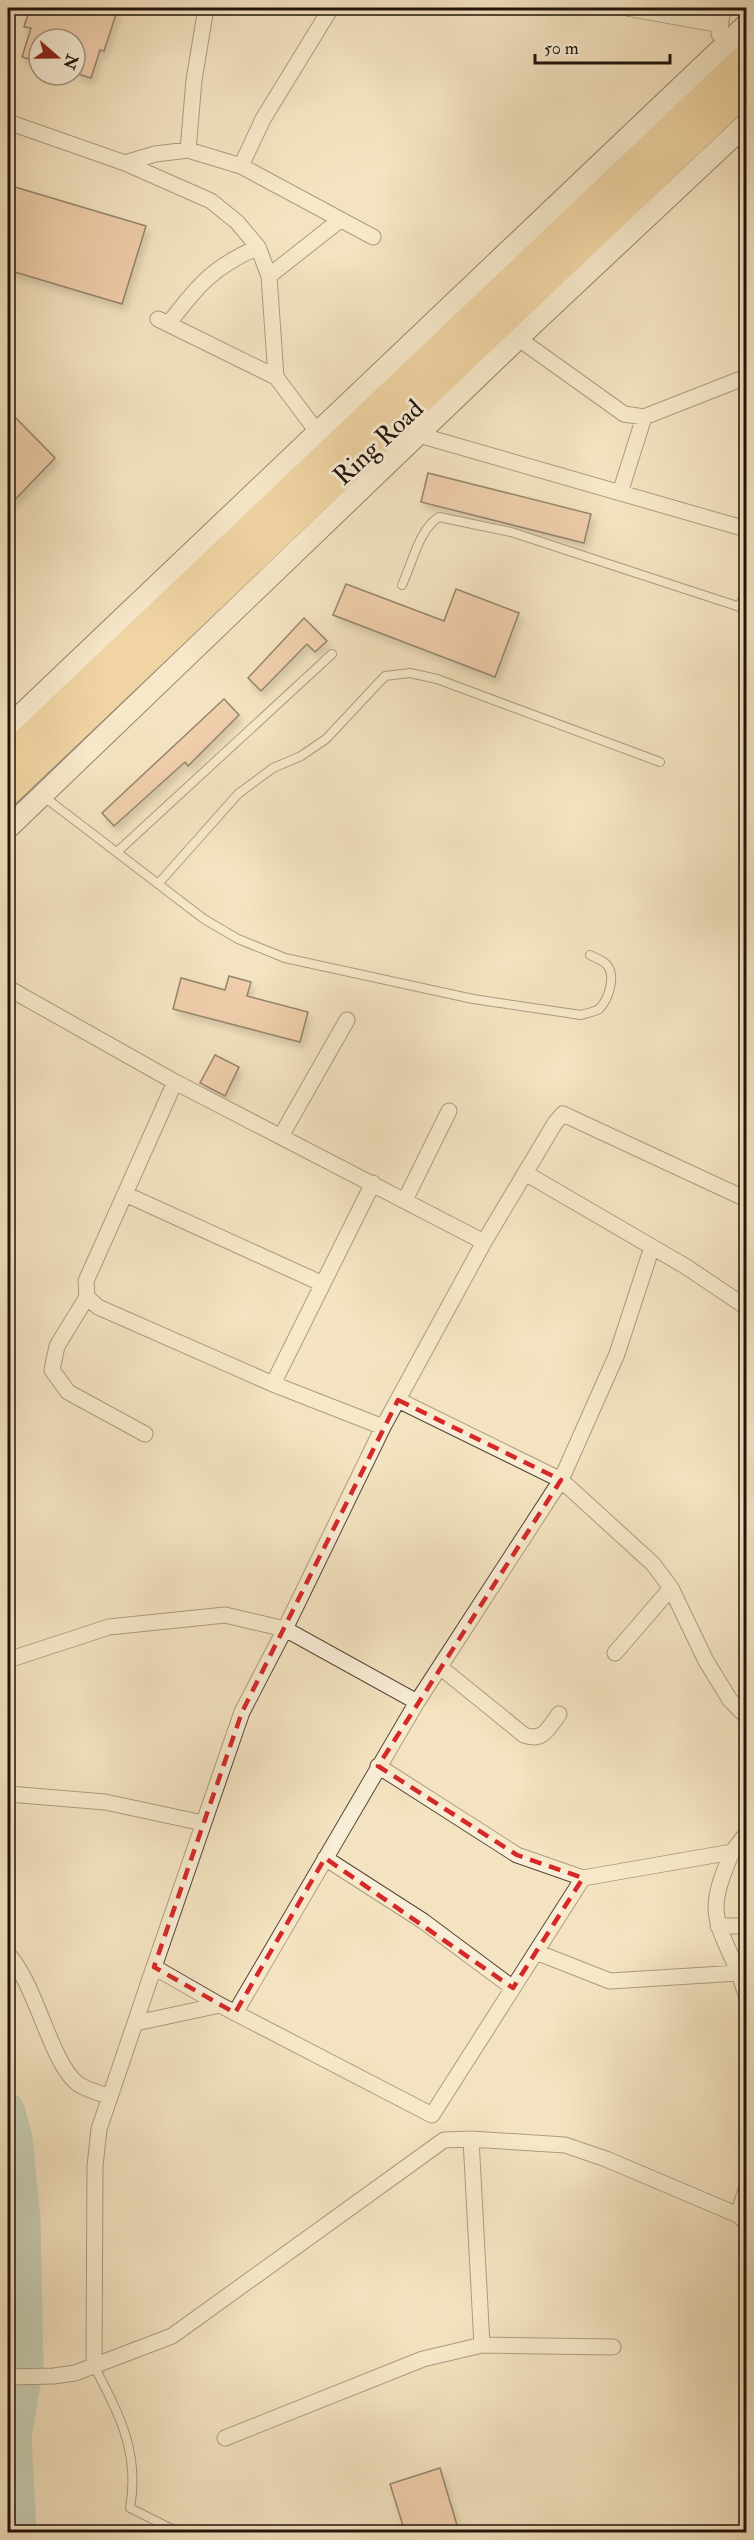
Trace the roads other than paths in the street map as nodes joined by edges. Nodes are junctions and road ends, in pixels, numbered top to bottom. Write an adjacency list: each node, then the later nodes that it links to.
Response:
1 (206, 8): 12 (street)
2 (331, 8): 14 (street)
3 (627, 8): 5 (street)
4 (723, 8): 5 (street)
5 (721, 25): 7 (street)
6 (747, 25): 7 (street)
7 (716, 53): 23 (street)
8 (747, 57): 32 (highway, Ring Road)
9 (747, 90): 34 (highway, Ring Road)
10 (8, 122): 13 (street)
11 (747, 124): 19 (street)
12 (188, 150): 13 (street); 14 (street)
13 (125, 163): 17 (street)
14 (242, 166): 15 (street)
15 (340, 220): 16 (street); 18 (street)
16 (373, 237)
17 (258, 247): 18 (street); 20 (street)
18 (269, 276): 20 (street)
19 (519, 339): 22 (street); 24 (street)
20 (276, 377): 23 (street)
21 (747, 377): 22 (street)
22 (644, 417): 25 (street)
23 (318, 434): 31 (street)
24 (419, 435): 25 (street); 35 (street)
25 (620, 493): 26 (street)
26 (747, 529)
27 (402, 585): 29 (lane)
28 (747, 592): 29 (lane)
29 (743, 608)
30 (332, 654): 37 (lane)
31 (8, 727)
32 (8, 758)
33 (660, 762): 38 (lane)
34 (8, 792)
35 (42, 795): 36 (street); 37 (lane)
36 (8, 828)
37 (117, 852): 38 (lane)
38 (158, 884): 39 (lane)
39 (590, 955)
40 (8, 987): 42 (street)
41 (347, 1020): 44 (street)
42 (175, 1082): 44 (street); 47 (street)
43 (449, 1111): 49 (street)
44 (281, 1136): 46 (street)
45 (525, 1173): 48 (street); 50 (street); 51 (street)
46 (373, 1183): 49 (street); 52 (street)
47 (125, 1194): 52 (street); 53 (street)
48 (747, 1199)
49 (405, 1200): 50 (street)
50 (484, 1242): 56 (street)
51 (652, 1247): 54 (street); 59 (street)
52 (323, 1284): 55 (street)
53 (87, 1297): 55 (street); 58 (street)
54 (747, 1306)
55 (273, 1384): 57 (street)
56 (398, 1400): 57 (street); 59 (street)
57 (382, 1427): 61 (street)
58 (145, 1434)
59 (561, 1480): 60 (street); 64 (street)
60 (671, 1588): 62 (street); 67 (street)
61 (285, 1629): 63 (street); 65 (street); 70 (street)
62 (615, 1653)
63 (8, 1660)
64 (440, 1667): 65 (street); 66 (street)
65 (417, 1702): 68 (street)
66 (559, 1714)
67 (747, 1716)
68 (378, 1766): 73 (street); 74 (street)
69 (8, 1794): 70 (street)
70 (203, 1823): 79 (street)
71 (747, 1834): 72 (street)
72 (732, 1852): 74 (street); 75 (street)
73 (325, 1858): 81 (street); 84 (street)
74 (583, 1878): 77 (street)
75 (718, 1926): 76 (street); 80 (street)
76 (747, 1926)
77 (536, 1952): 80 (street); 81 (street)
78 (8, 1954): 86 (street)
79 (154, 1967): 83 (street); 85 (street)
80 (739, 1973): 82 (street)
81 (513, 1988): 87 (street)
82 (747, 1995)
83 (220, 2005): 84 (street); 85 (street)
84 (235, 2013): 87 (street)
85 (136, 2023): 86 (street)
86 (108, 2096): 94 (street)
87 (432, 2115): 89 (street)
88 (471, 2139): 89 (street); 91 (street); 92 (street)
89 (444, 2140): 94 (street)
90 (747, 2190): 91 (street)
91 (742, 2218)
92 (482, 2345): 93 (street); 96 (street)
93 (613, 2347)
94 (94, 2366): 95 (street); 97 (lane)
95 (8, 2377)
96 (225, 2438)
97 (178, 2532)

